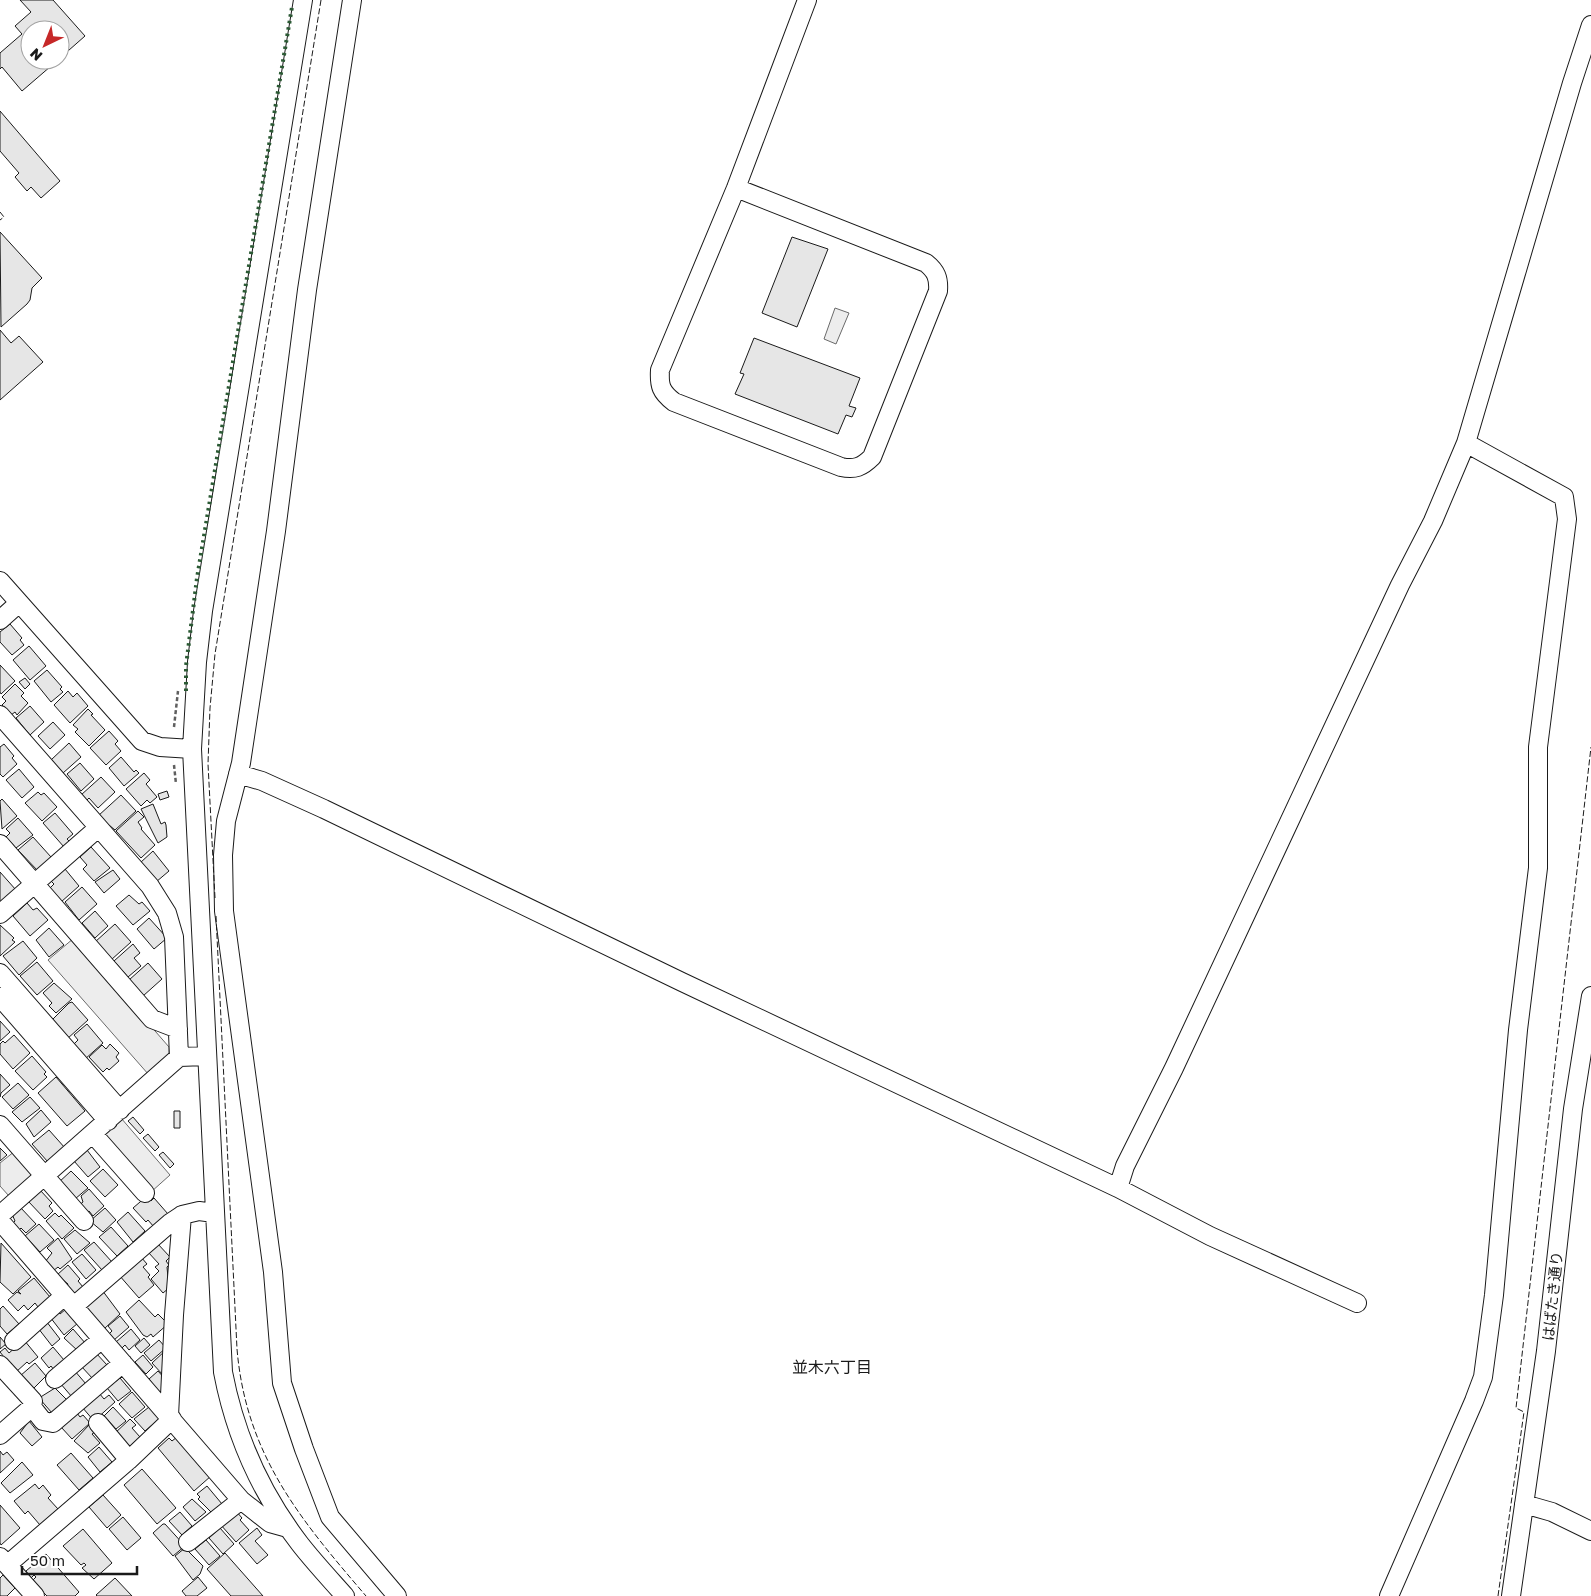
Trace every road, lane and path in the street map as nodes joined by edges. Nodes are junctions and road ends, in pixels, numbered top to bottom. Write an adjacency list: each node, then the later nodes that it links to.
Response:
1 (303, 0): 11 (street)
2 (352, 0): 12 (street)
3 (807, 0): 5 (street)
4 (1591, 26): 6 (street)
5 (736, 188): 5 (street)
6 (1466, 442): 27 (street); 55 (street)
7 (0, 581): 8 (street)
8 (19, 603): 9 (street); 11 (street)
9 (0, 620)
10 (0, 714): 13 (street)
11 (192, 749): 21 (street)
12 (238, 774): 27 (street); 54 (street)
13 (98, 828): 15 (street); 20 (street)
14 (0, 844): 15 (street)
15 (34, 884): 16 (street); 20 (street)
16 (0, 914)
17 (0, 973): 23 (street)
18 (1591, 996): 47 (street, はばたき通り)
19 (0, 997): 23 (street)
20 (178, 1029): 22 (street)
21 (206, 1056): 22 (street); 29 (street)
22 (180, 1057): 23 (street)
23 (114, 1116): 25 (street)
24 (0, 1125): 26 (street)
25 (93, 1134): 26 (street); 28 (street)
26 (44, 1176): 30 (street); 33 (street)
27 (1118, 1188): 35 (street)
28 (145, 1193)
29 (214, 1213): 31 (street); 48 (street)
30 (0, 1215)
31 (182, 1215): 34 (street); 42 (street)
32 (0, 1221): 34 (street)
33 (84, 1221)
34 (69, 1301): 36 (street); 37 (street)
35 (1357, 1303)
36 (102, 1339): 38 (street); 40 (street)
37 (14, 1341)
38 (123, 1363): 41 (street); 42 (street)
39 (0, 1365): 41 (street)
40 (56, 1379)
41 (32, 1407): 44 (street)
42 (170, 1418): 45 (street); 46 (street)
43 (98, 1423): 45 (street)
44 (0, 1435)
45 (129, 1460): 51 (street)
46 (241, 1500): 48 (street); 50 (street)
47 (1524, 1504): 49 (street); 56 (street, はばたき通り)
48 (288, 1528): 53 (street)
49 (1591, 1531)
50 (188, 1542)
51 (4, 1560): 52 (street)
52 (36, 1596)
53 (345, 1596)
54 (396, 1596)
55 (1389, 1596)
56 (1511, 1596)

